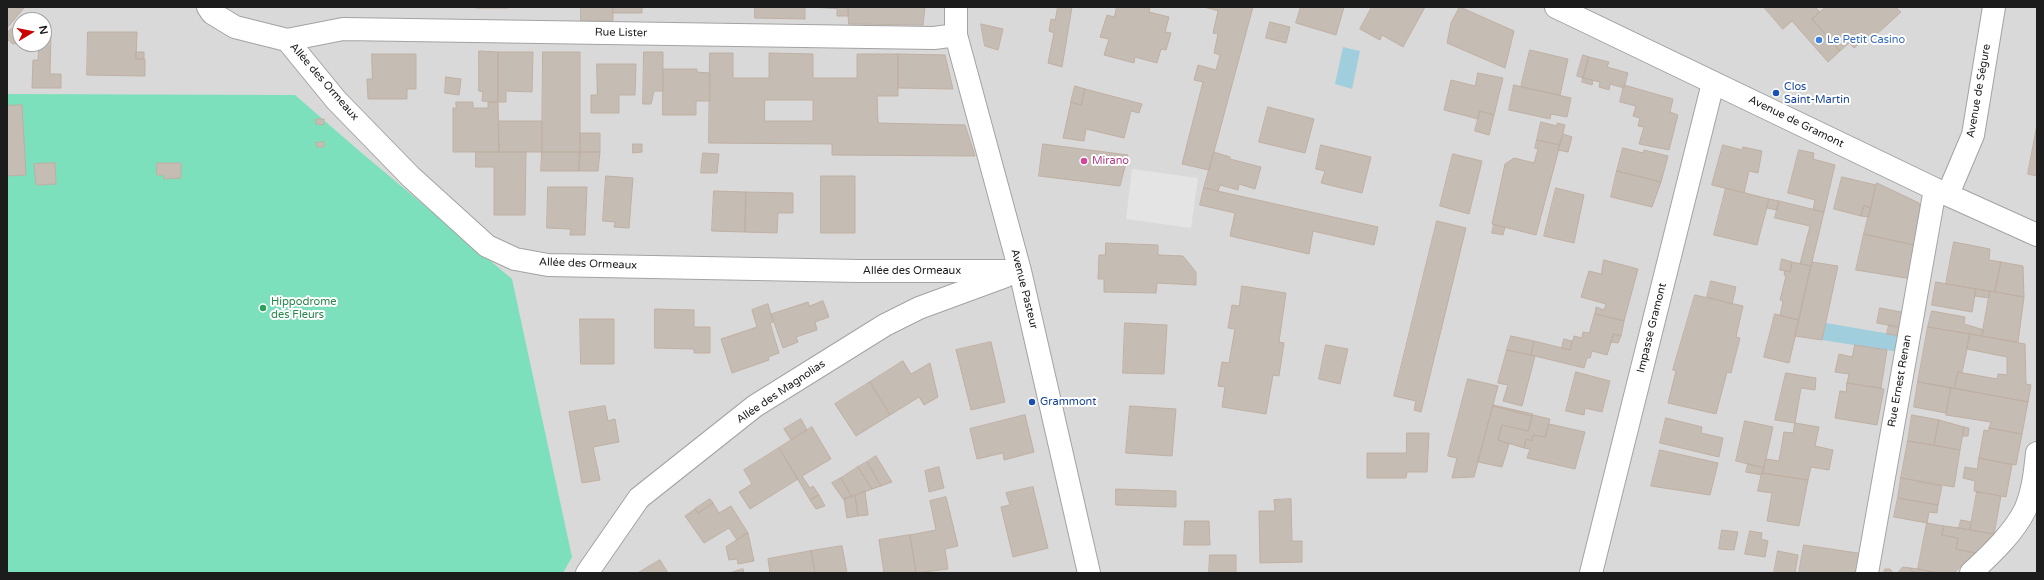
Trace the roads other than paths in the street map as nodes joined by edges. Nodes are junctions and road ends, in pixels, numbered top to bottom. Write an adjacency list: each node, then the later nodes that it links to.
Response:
1 (208, 7): 6 (street, Allée des Ormeaux)
2 (956, 7): 5 (street, Avenue Pasteur)
3 (1556, 7): 7 (street, Avenue de Gramont)
4 (1994, 7): 8 (street, Avenue de Ségure)
5 (956, 35): 6 (street, Rue Lister); 10 (street, Avenue Pasteur)
6 (287, 40): 10 (street, Allée des Ormeaux)
7 (1713, 82): 8 (street, Avenue de Gramont); 14 (street, Impasse Gramont)
8 (1941, 192): 9 (street, Avenue de Gramont); 15 (street, Rue Ernest Renan)
9 (2037, 235)
10 (1020, 271): 12 (street, Allée des Magnolias); 13 (street, Avenue Pasteur)
11 (2037, 453): 16 (street)
12 (587, 573)
13 (1089, 573)
14 (1591, 573)
15 (1866, 573)
16 (1971, 573)

